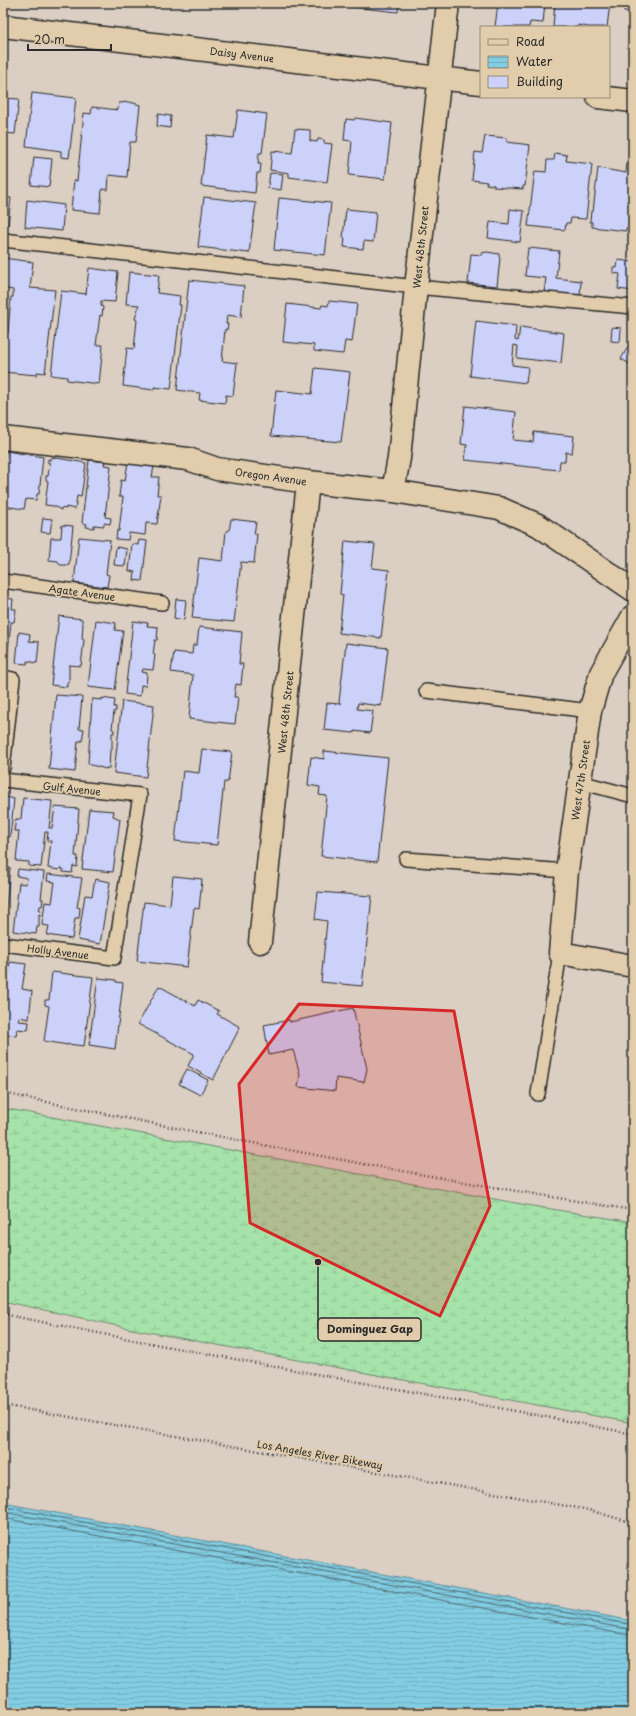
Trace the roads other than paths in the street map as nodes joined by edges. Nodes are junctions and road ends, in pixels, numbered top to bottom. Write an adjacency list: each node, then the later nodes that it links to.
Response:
1 (448, 3): 3 (street, West 48th Street)
2 (3, 26): 3 (street, Daisy Avenue)
3 (439, 78): 4 (street, Daisy Avenue); 8 (street, West 48th Street)
4 (480, 83)
5 (607, 98): 6 (street)
6 (633, 101)
7 (3, 240): 8 (lane)
8 (416, 287): 9 (lane); 12 (street, West 48th Street)
9 (633, 307)
10 (3, 438): 11 (street, Oregon Avenue)
11 (308, 482): 12 (street, Oregon Avenue); 26 (street, West 48th Street)
12 (394, 492): 14 (street, Oregon Avenue)
13 (3, 581): 15 (lane, Agate Avenue)
14 (633, 590)
15 (162, 603)
16 (633, 616): 19 (street, West 47th Street)
17 (8, 678): 20 (lane)
18 (426, 691): 19 (lane)
19 (590, 711): 22 (street, West 47th Street)
20 (3, 768)
21 (3, 780): 29 (lane, Gulf Avenue)
22 (580, 782): 23 (lane); 25 (street, West 47th Street)
23 (633, 796)
24 (406, 859): 25 (lane)
25 (567, 871): 28 (street, West 47th Street)
26 (260, 942)
27 (3, 944): 29 (lane, Holly Avenue)
28 (560, 954): 30 (street); 31 (lane)
29 (114, 958)
30 (633, 966)
31 (538, 1094)

